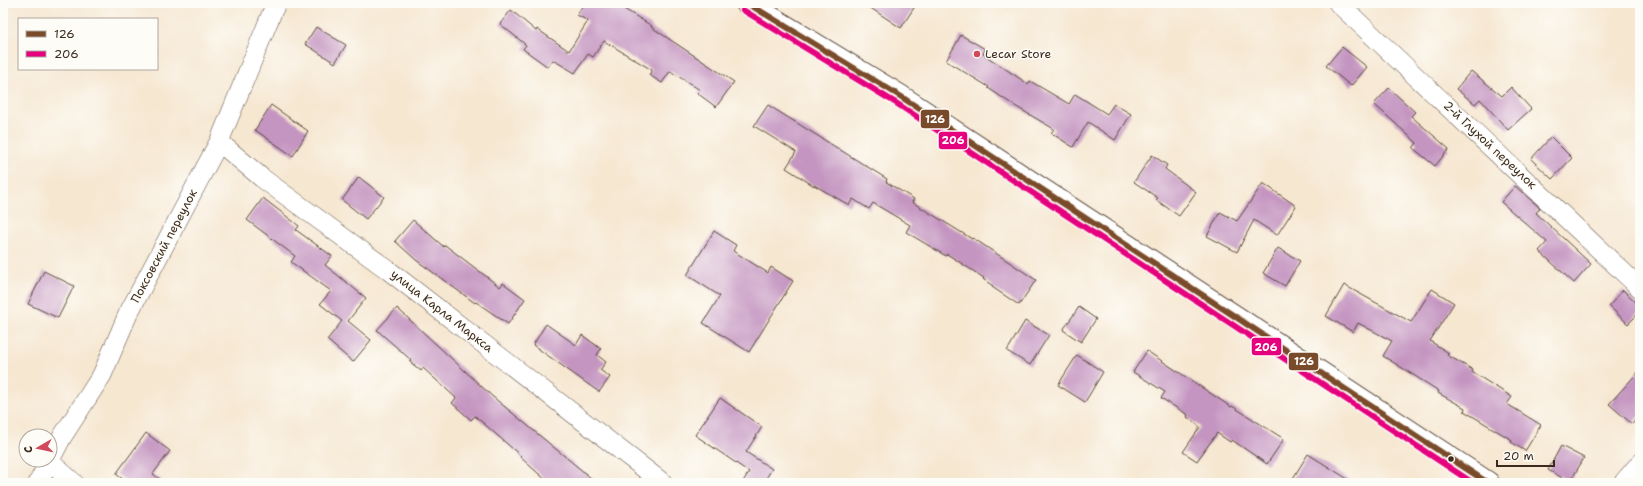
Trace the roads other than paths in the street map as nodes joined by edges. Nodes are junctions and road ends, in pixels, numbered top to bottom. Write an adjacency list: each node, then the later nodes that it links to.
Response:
1 (277, 3): 4 (street, Поксовский переулок)
2 (747, 3): 13 (main road)
3 (1338, 3): 5 (street, 2-й Глухой переулок)
4 (219, 142): 6 (street, Поксовский переулок); 12 (street, улица Карла Маркса)
5 (1640, 288)
6 (58, 445)
7 (1640, 463): 14 (street)
8 (47, 468): 10 (street, Поксовский переулок)
9 (57, 468): 11 (street)
10 (38, 483)
11 (74, 483)
12 (663, 483)
13 (1488, 483)
14 (1623, 483)

